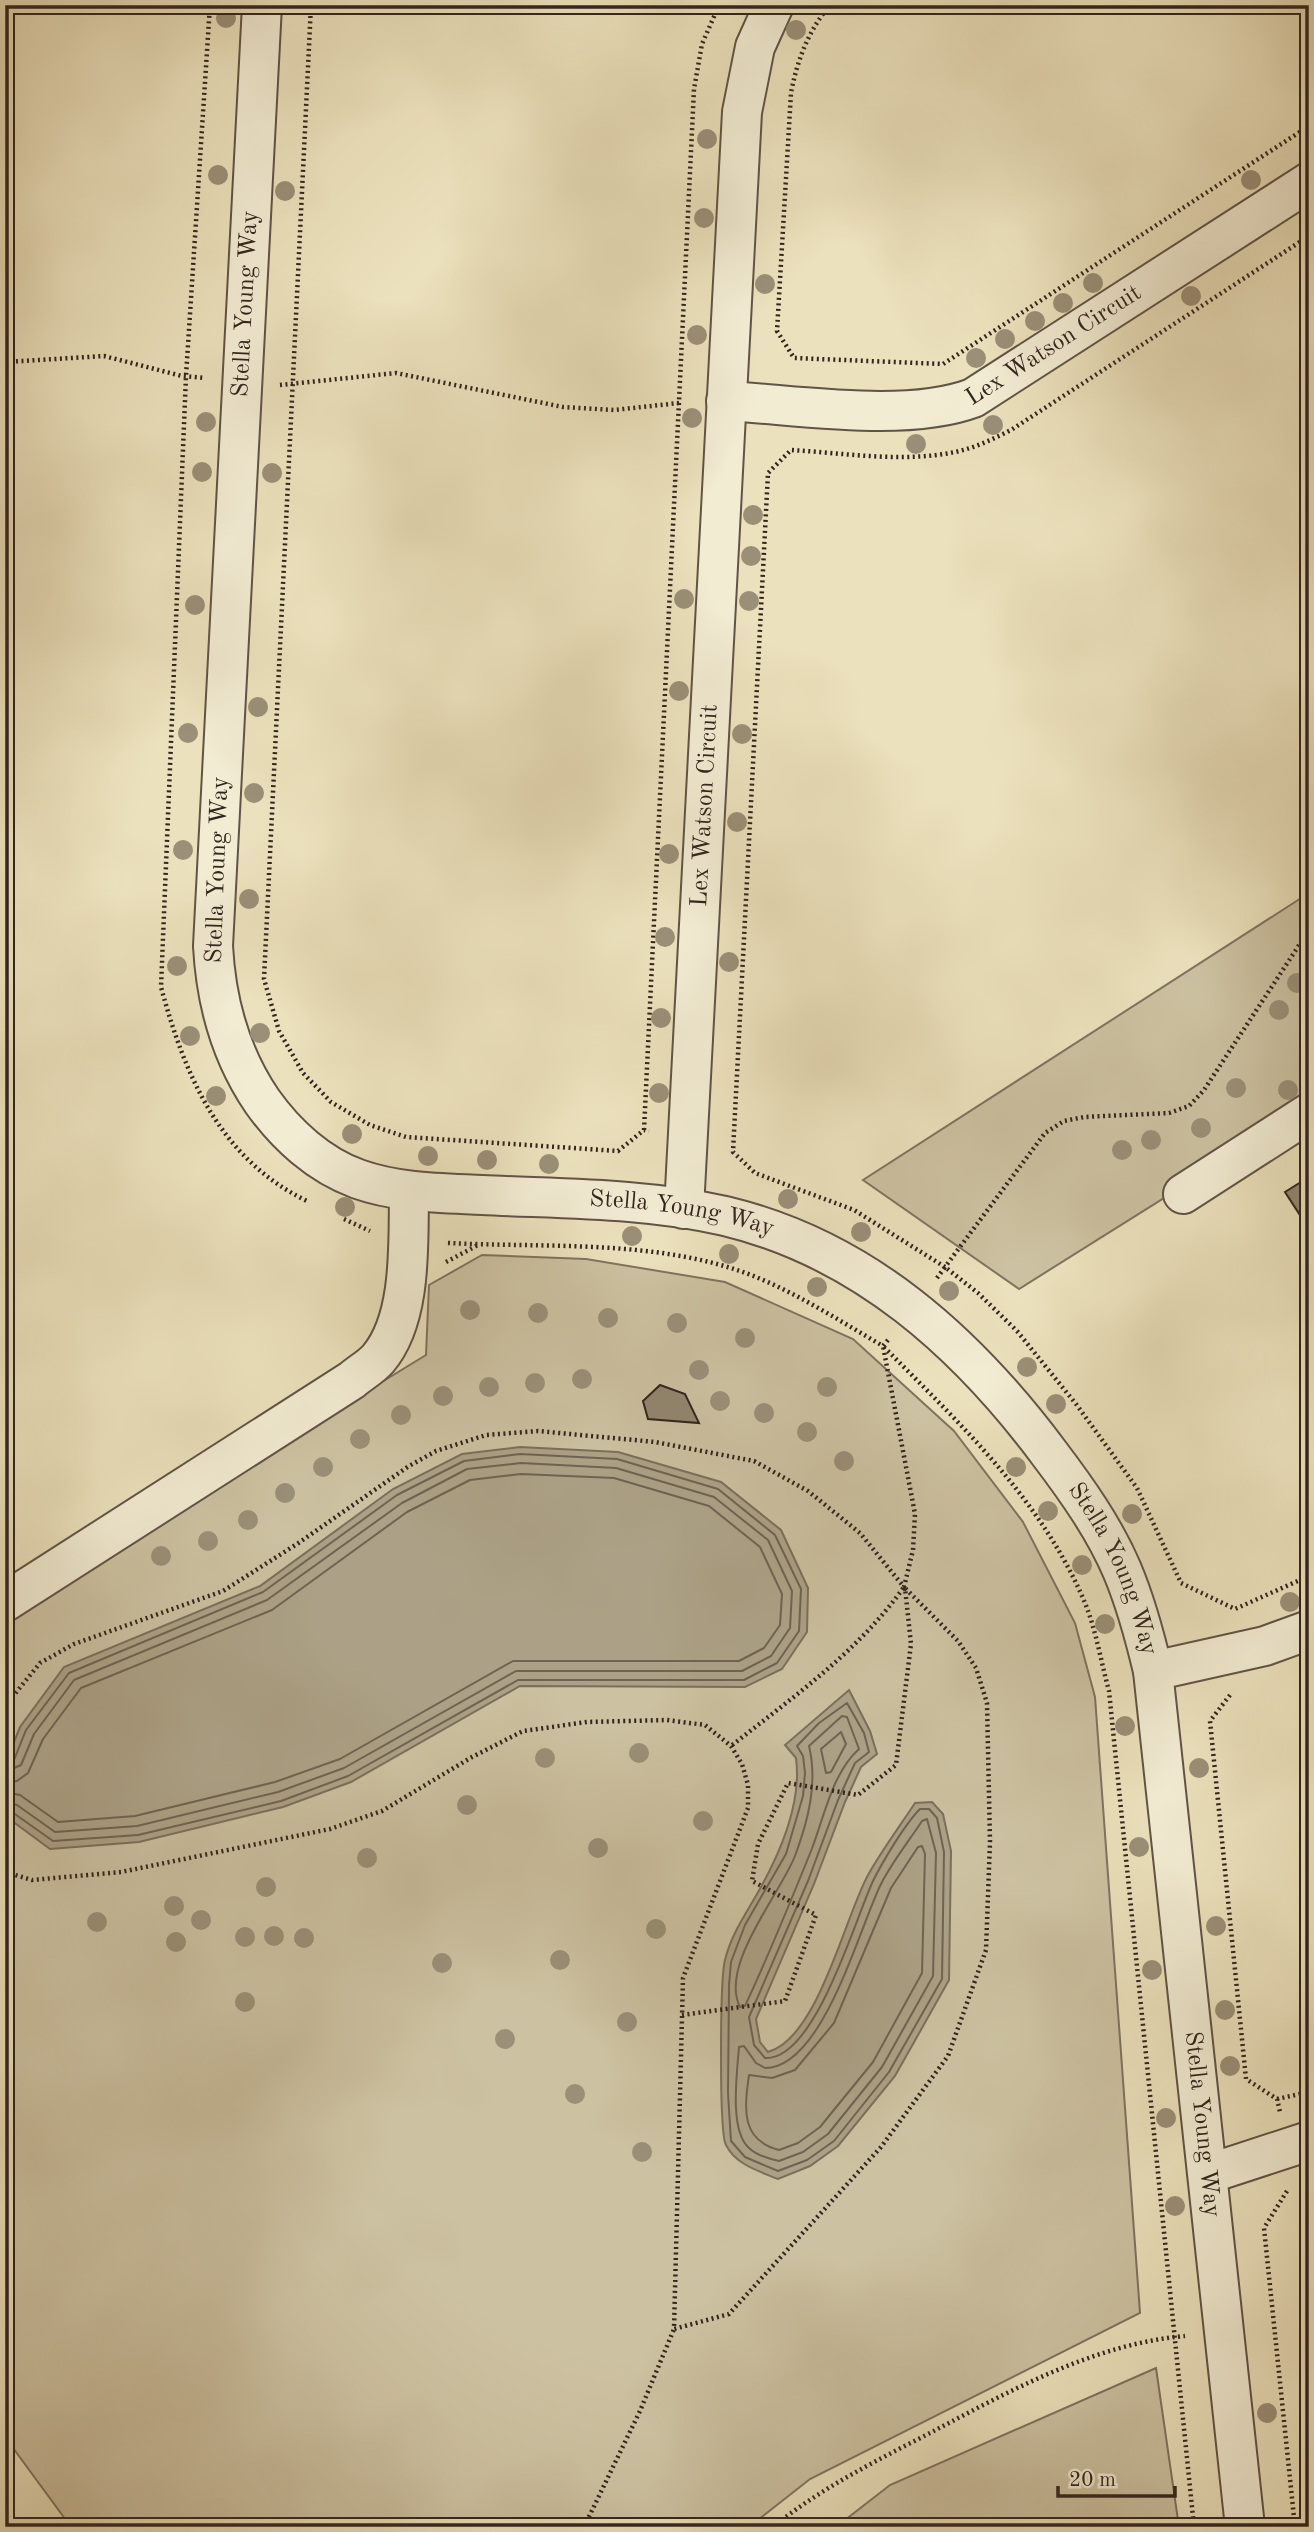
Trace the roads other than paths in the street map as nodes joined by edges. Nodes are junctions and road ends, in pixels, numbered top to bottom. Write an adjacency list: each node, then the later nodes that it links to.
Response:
1 (262, 5): 6 (street, Stella Young Way)
2 (774, 5): 4 (street, Lex Watson Circuit)
3 (1309, 182): 4 (street, Lex Watson Circuit)
4 (726, 401): 8 (street, Lex Watson Circuit)
5 (1309, 1113): 7 (street)
6 (410, 1191): 8 (street, Stella Young Way); 9 (street)
7 (1184, 1194)
8 (684, 1209): 11 (street, Stella Young Way)
9 (5, 1602)
10 (1309, 1630): 11 (street)
11 (1153, 1671): 13 (street, Stella Young Way)
12 (1300, 2143): 13 (street)
13 (1208, 2174): 14 (street, Stella Young Way)
14 (1245, 2527)

